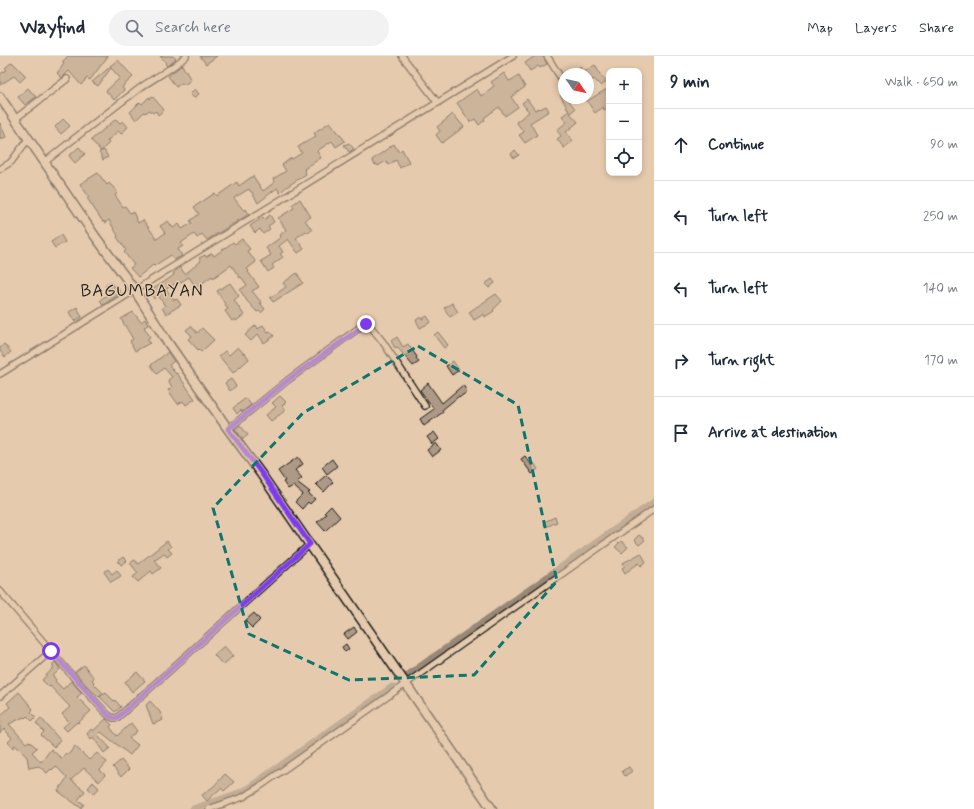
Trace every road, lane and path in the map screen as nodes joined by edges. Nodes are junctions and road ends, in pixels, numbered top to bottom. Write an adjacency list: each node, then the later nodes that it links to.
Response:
1 (186, 56): 11 (street)
2 (402, 56): 8 (street)
3 (513, 56): 8 (street)
4 (547, 56): 5 (street)
5 (558, 73)
6 (67, 79): 9 (street)
7 (0, 97): 9 (main road)
8 (438, 103): 13 (street)
9 (15, 119): 10 (main road)
10 (28, 138): 11 (main road); 12 (street)
11 (45, 162): 13 (main road)
12 (0, 169)
13 (134, 289): 14 (street); 16 (main road)
14 (0, 373)
15 (425, 406): 16 (street)
16 (228, 429): 18 (main road)
17 (654, 509): 21 (street)
18 (310, 544): 20 (street); 21 (main road)
19 (0, 591): 20 (street)
20 (51, 651): 22 (street)
21 (406, 684): 23 (street); 24 (main road)
22 (0, 696)
23 (209, 809)
24 (492, 809)

